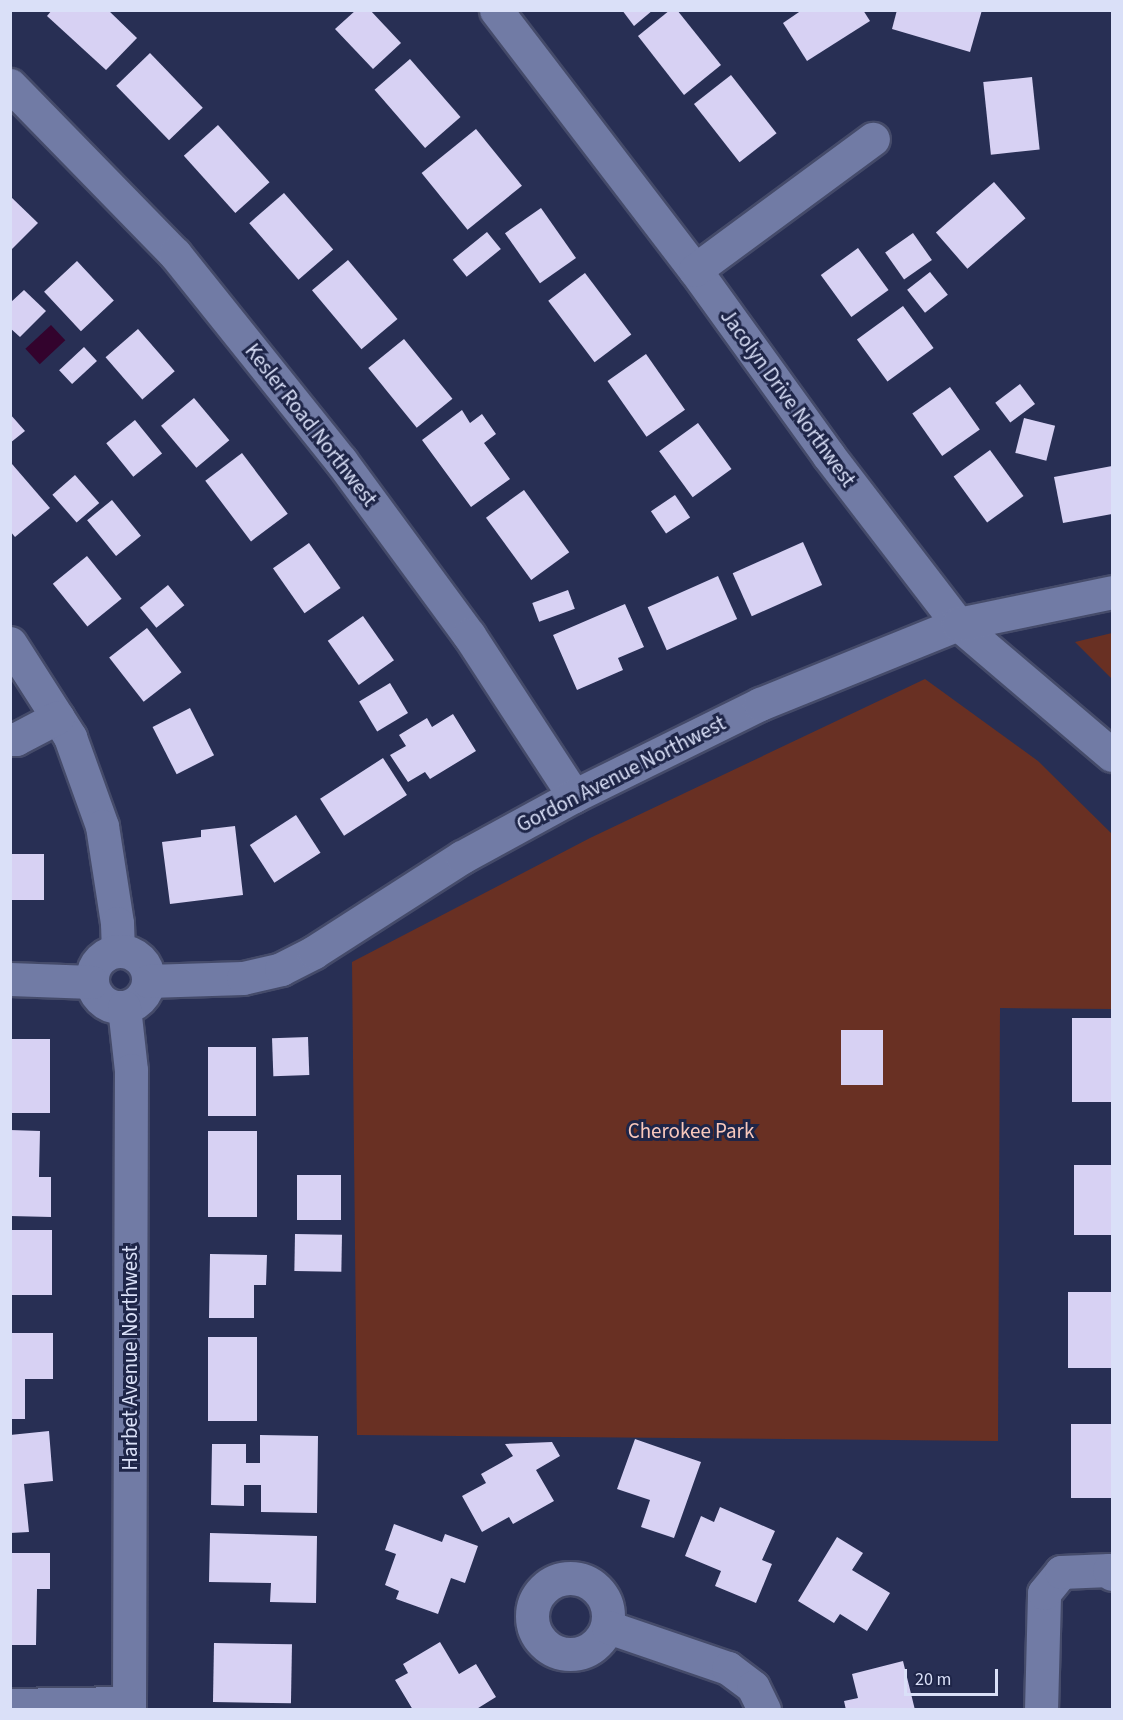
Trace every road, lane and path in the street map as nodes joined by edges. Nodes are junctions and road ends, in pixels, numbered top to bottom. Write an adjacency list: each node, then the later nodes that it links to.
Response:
1 (496, 10): 4 (street, Jacolyn Drive Northwest)
2 (10, 85): 11 (street, Kesler Road Northwest)
3 (873, 139): 4 (street)
4 (695, 270): 6 (street, Jacolyn Drive Northwest)
5 (1113, 592): 6 (street, Gordon Avenue Northwest)
6 (958, 624): 10 (street, Jacolyn Drive Northwest); 11 (street, Gordon Avenue Northwest)
7 (10, 643): 8 (street)
8 (58, 717): 9 (street); 12 (street)
9 (10, 739)
10 (1113, 755)
11 (574, 796): 14 (street, Gordon Avenue Northwest)
12 (118, 951): 14 (street); 15 (street)
13 (10, 980): 15 (street)
14 (148, 981): 16 (street)
15 (92, 982): 16 (street)
16 (123, 1007): 20 (street, Harbet Avenue Northwest)
17 (1113, 1574): 22 (street)
18 (608, 1627): 21 (street)
19 (10, 1705): 20 (street)
20 (129, 1706)
21 (764, 1710)
22 (1041, 1710)

